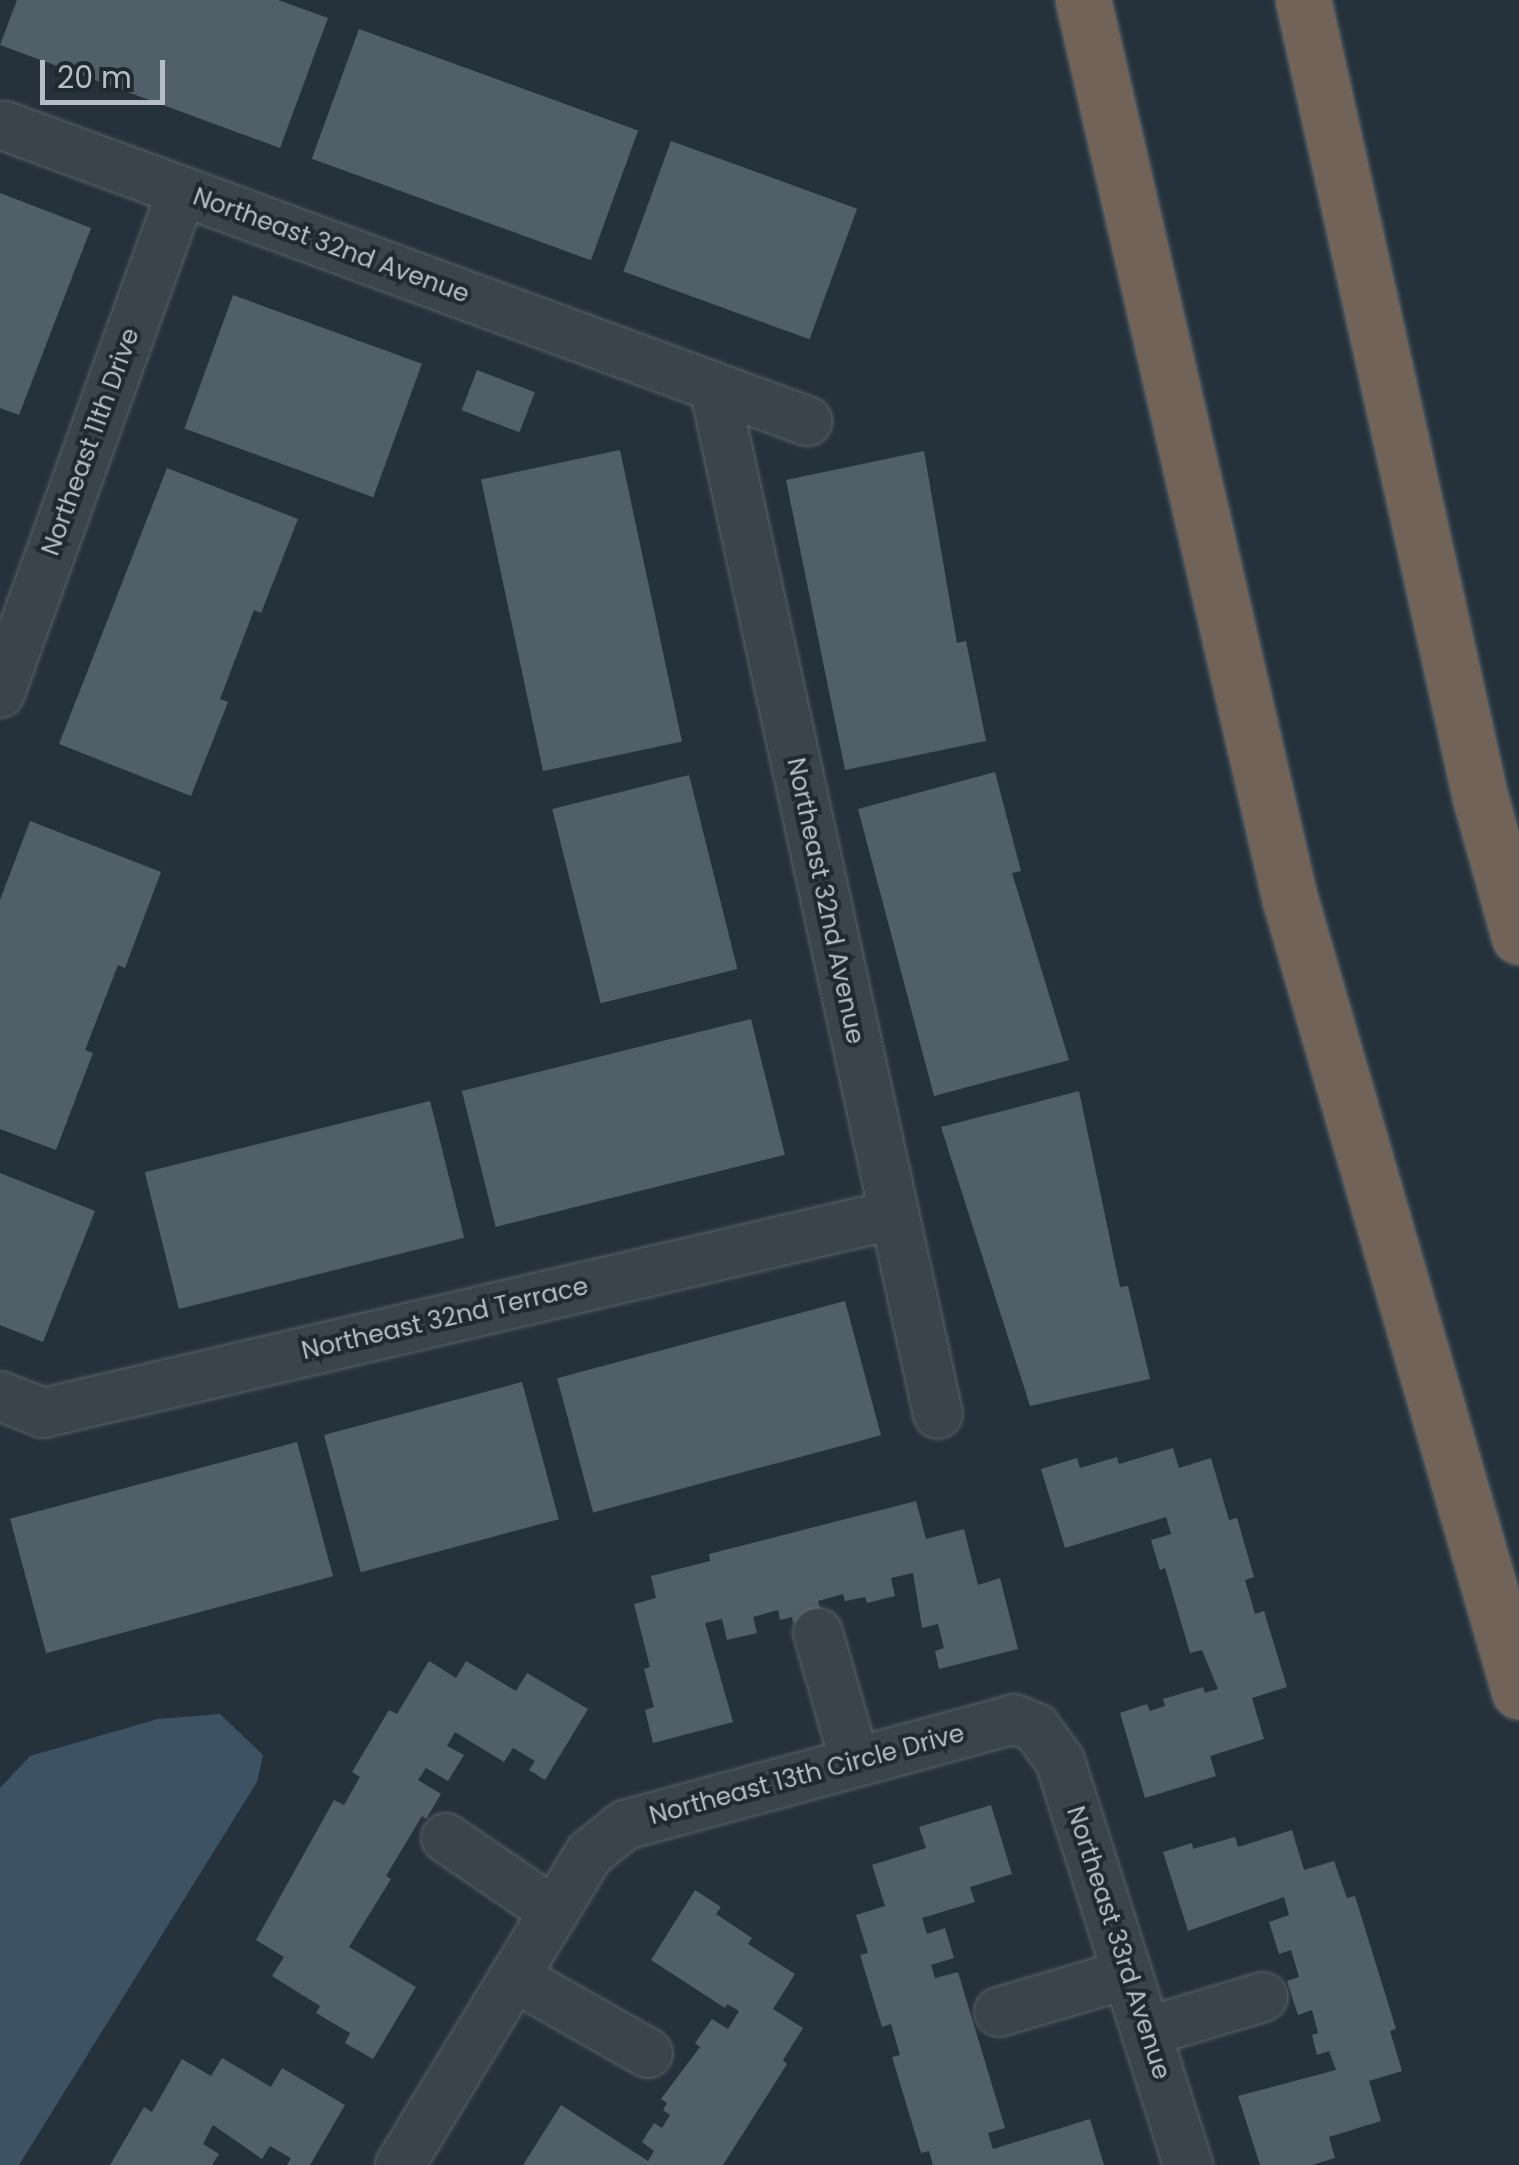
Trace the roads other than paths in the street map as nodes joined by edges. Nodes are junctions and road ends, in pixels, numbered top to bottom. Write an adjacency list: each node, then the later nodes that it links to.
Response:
1 (1083, 0): 13 (highway)
2 (1303, 0): 8 (highway)
3 (6, 126): 4 (street, Northeast 32nd Avenue)
4 (182, 191): 5 (street, Northeast 32nd Avenue); 7 (street, Northeast 11th Drive)
5 (714, 387): 6 (street, Northeast 32nd Avenue); 9 (street, Northeast 32nd Avenue)
6 (807, 421)
7 (0, 693)
8 (1519, 937)
9 (892, 1215): 10 (street, Northeast 32nd Terrace); 11 (street, Northeast 32nd Avenue)
10 (0, 1396)
11 (938, 1414)
12 (818, 1633): 15 (street)
13 (1519, 1691)
14 (1036, 1728): 15 (street, Northeast 13th Circle Drive); 18 (street, Northeast 33rd Avenue)
15 (855, 1762): 17 (street, Northeast 13th Circle Drive)
16 (446, 1838): 17 (street)
17 (554, 1912): 19 (street, Northeast 13th Circle Drive)
18 (1127, 1974): 21 (street); 22 (street, Northeast 33rd Avenue)
19 (514, 1977): 23 (street); 24 (street, Northeast 13th Circle Drive)
20 (1263, 1997): 22 (street)
21 (999, 2012)
22 (1146, 2032): 25 (street, Northeast 33rd Avenue)
23 (648, 2053)
24 (400, 2165)
25 (1188, 2165)

